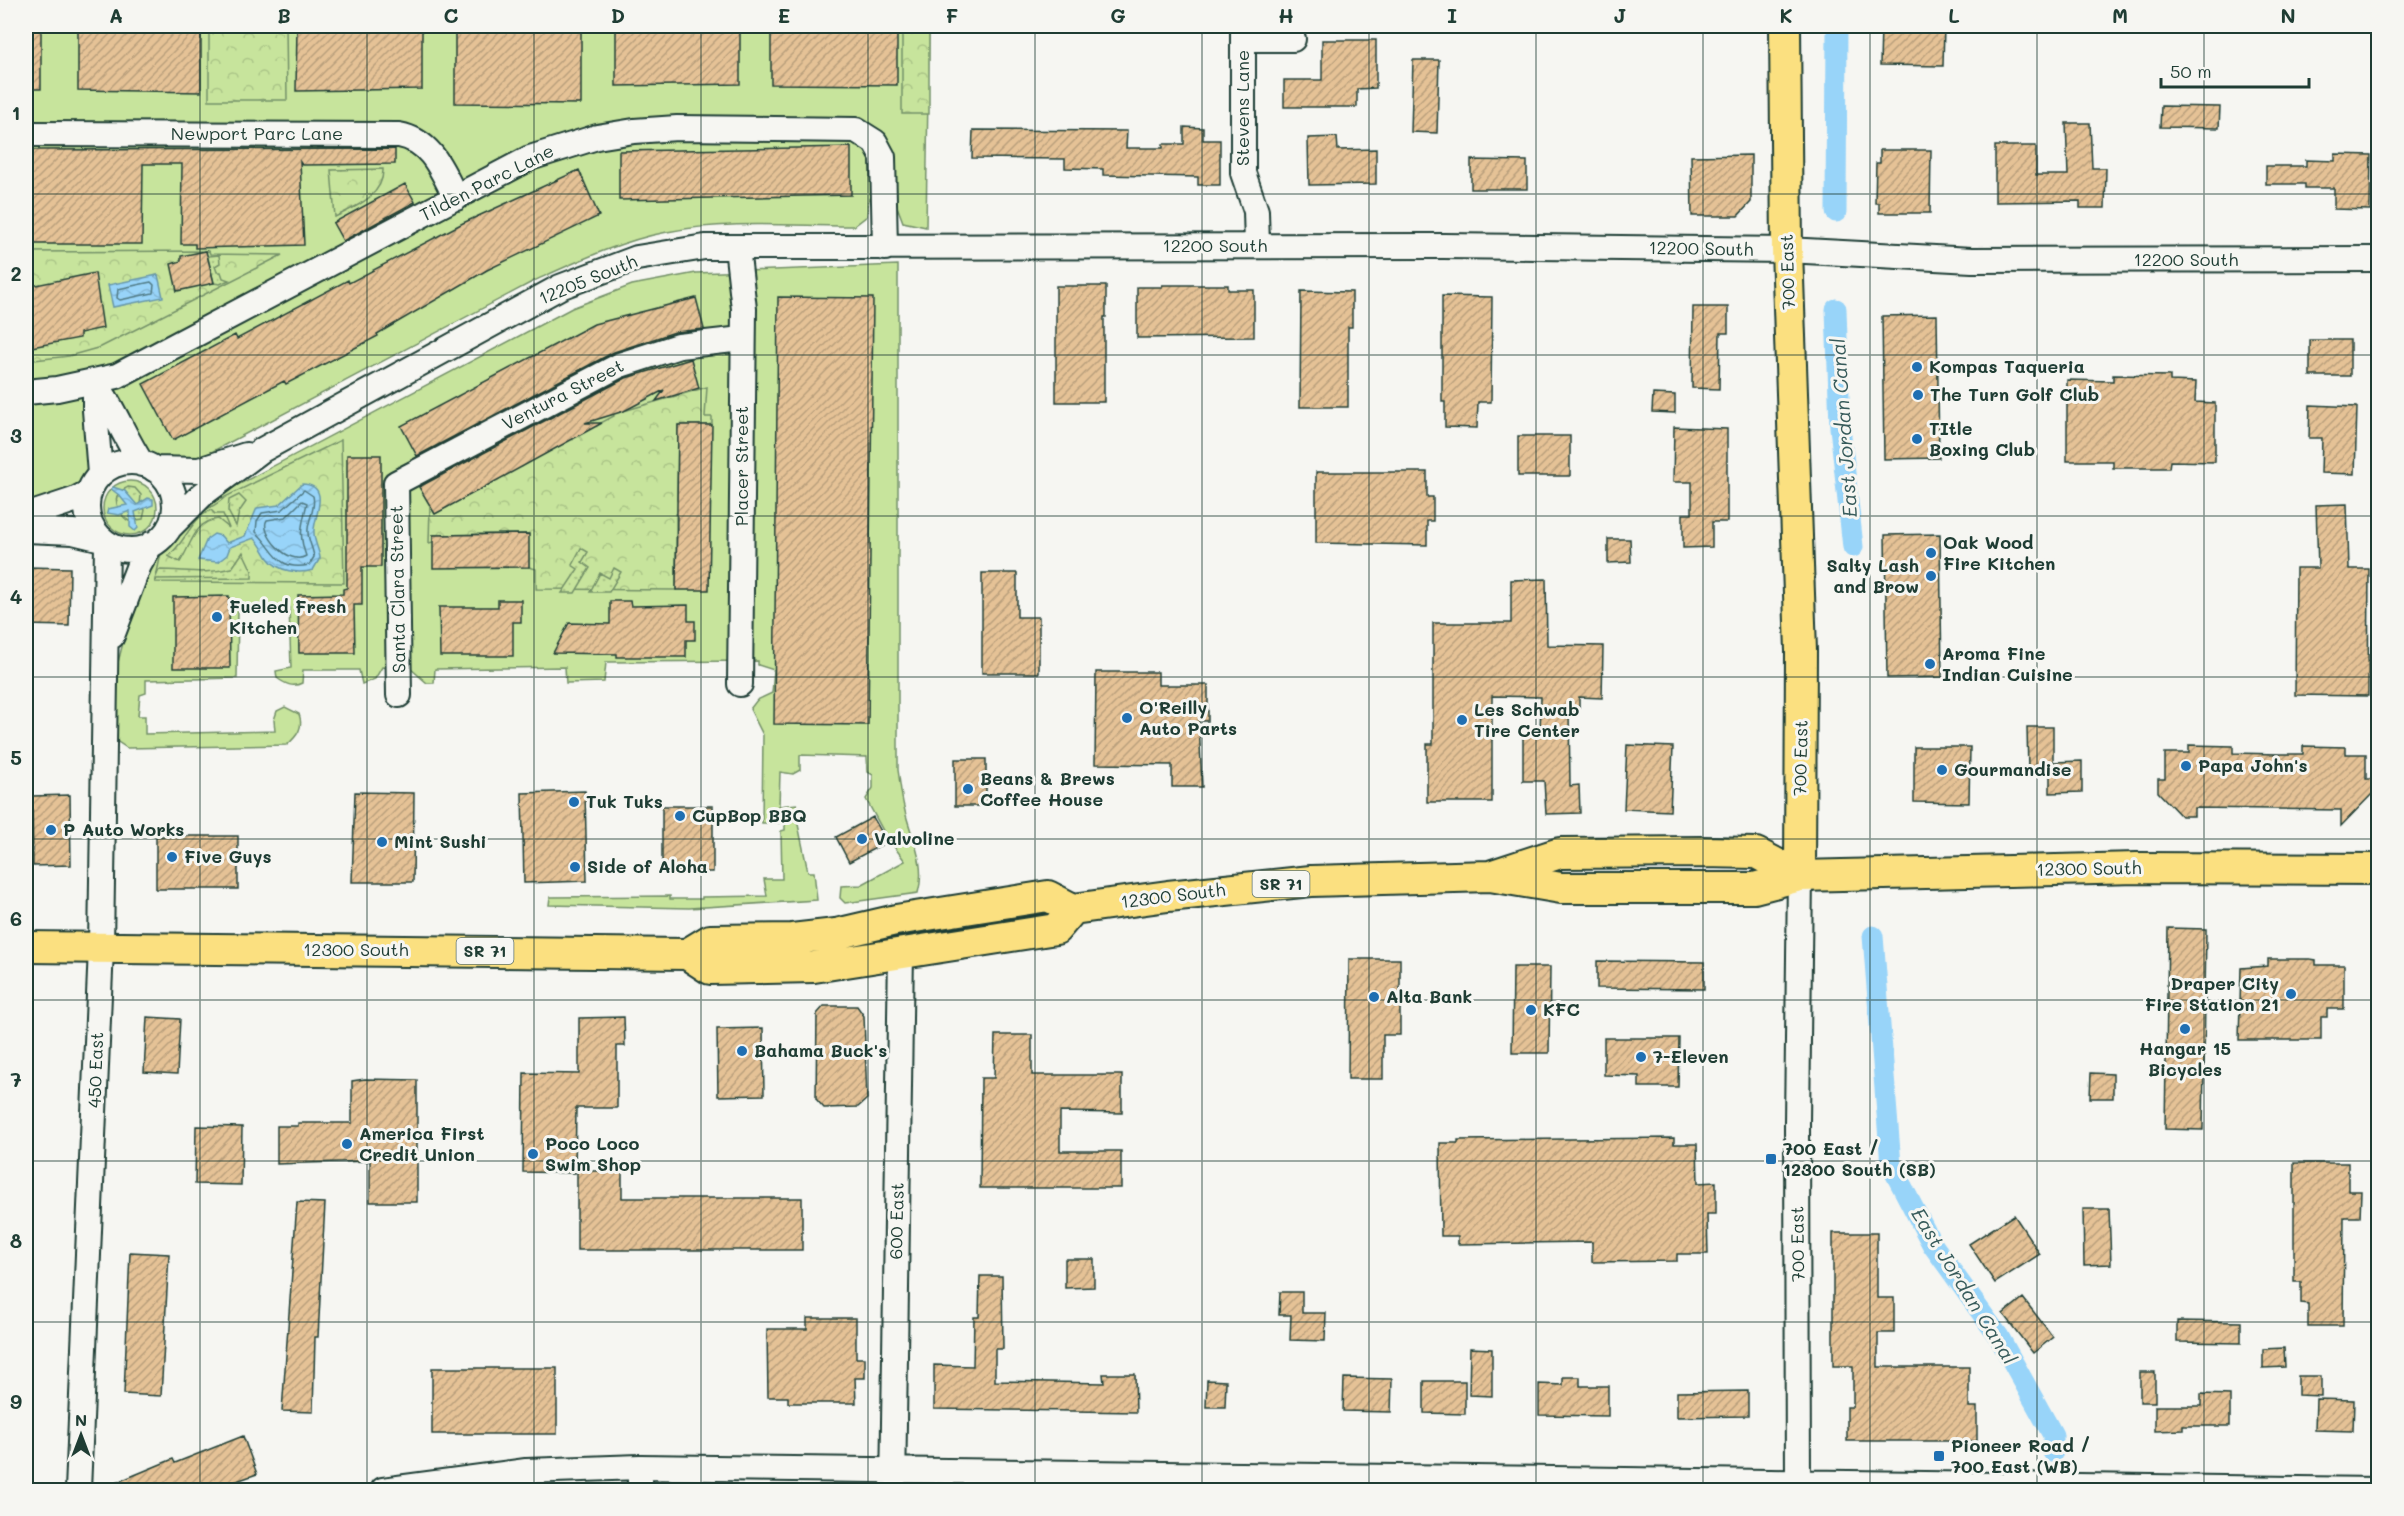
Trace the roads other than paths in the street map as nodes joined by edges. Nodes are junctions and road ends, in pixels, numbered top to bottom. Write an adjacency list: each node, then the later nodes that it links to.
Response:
1 (1785, 26): 10 (main road, 700 East)
2 (1243, 32): 3 (street, Stevens Lane); 6 (street, Stevens Lane)
3 (1293, 39)
4 (26, 134): 5 (street, Newport Parc Lane)
5 (456, 198): 9 (street, Tilden Parc Lane); 13 (street, Tilden Parc Lane)
6 (1257, 246): 8 (street, 12200 South); 10 (street, 12200 South)
7 (737, 247): 9 (street, 12205 South); 12 (street, Placer Street); 15 (street, 12205 South)
8 (1023, 247): 9 (street, 12205 South)
9 (885, 248)
10 (1787, 250): 11 (street, 12200 South); 27 (main road, 700 East)
11 (2379, 259)
12 (742, 339): 18 (street, Ventura Street); 24 (street, Placer Street)
13 (95, 382): 14 (street, Tilden Parc Lane); 16 (street); 17 (street)
14 (26, 392)
15 (262, 450): 16 (street, 12205 South); 21 (street, 12205 South)
16 (148, 466): 17 (street); 21 (street)
17 (94, 483): 19 (street); 22 (street)
18 (396, 483): 25 (street, Santa Clara Street)
19 (26, 516)
20 (26, 530): 22 (street)
21 (160, 536): 22 (street); 23 (street, 450 East)
22 (105, 541): 23 (street, 450 East)
23 (107, 650): 30 (street, 450 East)
24 (740, 684)
25 (399, 695)
26 (2379, 869): 27 (main road, 12300 South)
27 (1800, 876): 28 (main road, 12300 South / SR 71); 35 (street, 700 East)
28 (1073, 909): 31 (main road, 12300 South / SR 71); 32 (main road, 12300 South / SR 71)
29 (26, 947): 30 (main road, 12300 South / SR 71)
30 (101, 948): 32 (main road, 12300 South / SR 71); 38 (street, 450 East)
31 (901, 951): 32 (main road, 12300 South / SR 71); 34 (street, 600 East)
32 (687, 954)
33 (640, 1467): 34 (street); 36 (street); 40 (street)
34 (893, 1481): 35 (street)
35 (1798, 1487): 37 (street)
36 (412, 1488): 39 (street)
37 (2379, 1490)
38 (78, 1491)
39 (383, 1491)
40 (640, 1491)

